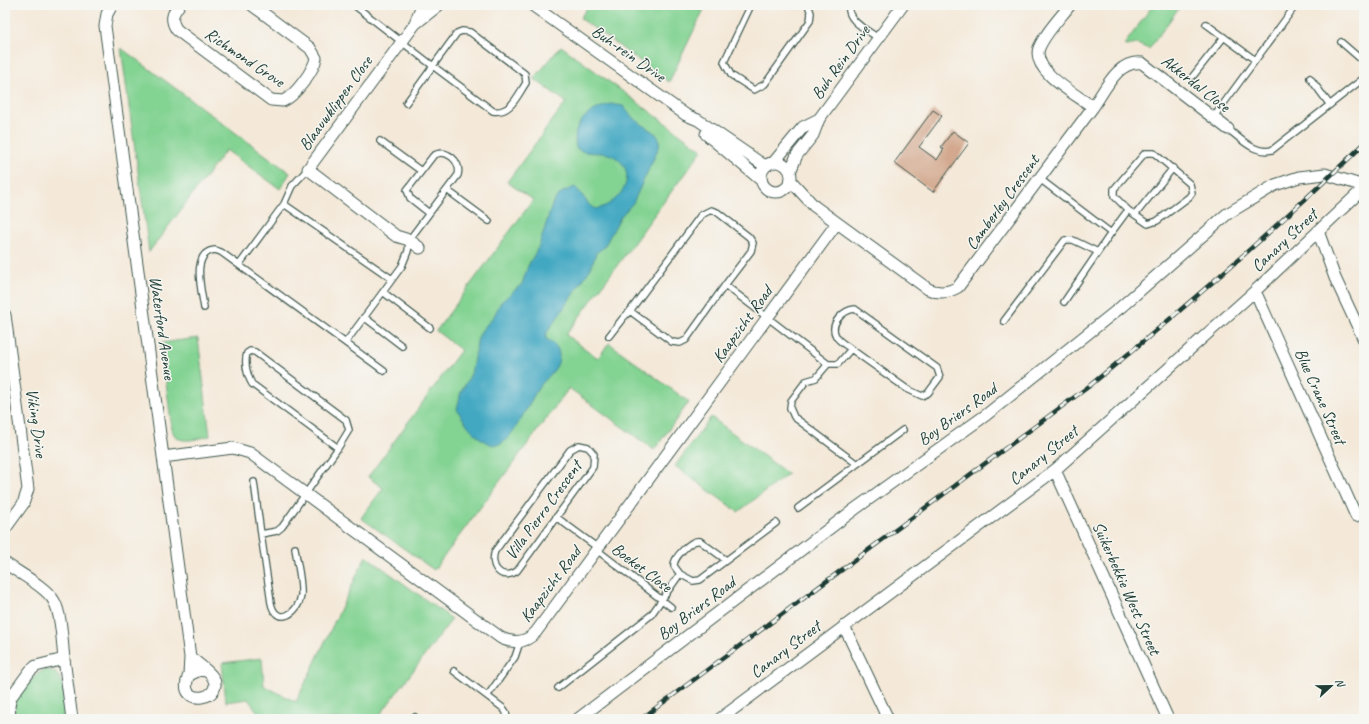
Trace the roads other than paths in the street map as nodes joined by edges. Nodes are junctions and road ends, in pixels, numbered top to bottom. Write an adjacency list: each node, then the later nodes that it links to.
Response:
1 (112, 5): 78 (street, Waterford Avenue)
2 (179, 5): 3 (street, Richmond Grove)
3 (252, 5)
4 (354, 5): 18 (lane)
5 (422, 5): 14 (street, Blaauwklippen Close)
6 (439, 5): 14 (street, Blaauwklippen Close)
7 (532, 5): 29 (street, Buh-rein Drive)
8 (751, 5): 9 (lane)
9 (808, 5)
10 (849, 5): 16 (lane)
11 (903, 5): 16 (street, Buh Rein Drive)
12 (1070, 5): 28 (street)
13 (1293, 9): 20 (lane)
14 (415, 24): 18 (street, Blaauwklippen Close)
15 (1206, 24): 17 (lane)
16 (878, 38): 31 (street, Buh Rein Drive)
17 (1224, 38): 20 (lane); 23 (lane)
18 (401, 42): 22 (lane); 36 (street, Blaauwklippen Close)
19 (1341, 42): 21 (lane)
20 (1255, 60): 30 (lane)
21 (1364, 62)
22 (433, 66): 22 (lane); 26 (lane)
23 (1193, 76)
24 (1310, 78): 27 (lane)
25 (1364, 78): 27 (lane)
26 (406, 103)
27 (1330, 105): 32 (lane)
28 (1093, 107): 30 (street, Akkerdal Close); 39 (street, Camberley Crescent)
29 (686, 115): 34 (street, Buh-rein Drive); 40 (street, Buh-rein Drive)
30 (1213, 118): 32 (street, Akkerdal Close)
31 (819, 119): 34 (street, Buh Rein Drive); 38 (street, Buh Rein Drive)
32 (1228, 129)
33 (380, 141): 37 (lane)
34 (769, 164): 38 (street); 40 (street)
35 (1173, 168): 46 (lane); 48 (lane); 48 (lane)
36 (308, 169): 44 (lane); 53 (street, Blaauwklippen Close)
37 (421, 171): 42 (lane); 47 (lane)
38 (790, 177): 43 (street); 45 (street, Camberley Crescent)
39 (1040, 179): 50 (street, Camberley Crescent); 52 (lane)
40 (761, 180): 43 (street)
41 (1364, 187): 51 (street, Canary Street); 108 (street, Boy Briers Road)
42 (447, 190): 47 (lane); 49 (lane)
43 (780, 192): 45 (street, Camberley Crescent)
44 (284, 204): 56 (lane); 57 (lane)
45 (814, 206): 50 (street, Camberley Crescent)
46 (1128, 210): 48 (lane); 52 (lane)
47 (429, 213): 53 (lane)
48 (1135, 215)
49 (489, 221)
50 (837, 223): 66 (street, Kaapzicht Road)
51 (1318, 231): 59 (street, Canary Street); 70 (street)
52 (1111, 233): 55 (lane)
53 (409, 240): 54 (street, Blaauwklippen Close); 57 (lane)
54 (420, 248)
55 (1098, 252): 61 (lane); 67 (lane)
56 (239, 265): 62 (lane); 71 (lane)
57 (392, 279): 60 (lane)
58 (726, 285): 63 (lane); 63 (lane); 66 (lane)
59 (1255, 291): 80 (street, Canary Street); 84 (street, Blue Crane Street)
60 (383, 292): 65 (lane); 68 (lane)
61 (1064, 302)
62 (204, 308)
63 (630, 311): 69 (lane)
64 (5, 315): 87 (street, Viking Drive)
65 (364, 318): 71 (lane); 72 (lane)
66 (768, 318): 74 (lane); 90 (street, Kaapzicht Road)
67 (1004, 321)
68 (430, 328)
69 (609, 336)
70 (1364, 340)
71 (346, 342): 75 (lane)
72 (402, 346)
73 (851, 349): 73 (lane); 74 (lane)
74 (828, 364): 79 (lane)
75 (384, 371)
76 (904, 430): 79 (lane)
77 (338, 448): 77 (lane); 82 (lane)
78 (163, 457): 82 (street, Kaapzicht Road); 98 (street, Waterford Avenue)
79 (858, 464): 83 (lane)
80 (1055, 470): 96 (street, Canary Street); 111 (street, Suikerbekkie West Street)
81 (254, 482): 88 (lane)
82 (305, 494): 88 (lane); 97 (street, Kaapzicht Road)
83 (798, 508)
84 (1356, 516)
85 (556, 518): 85 (lane, Villa Pierro Crescent); 90 (lane, Boeket Close)
86 (776, 523): 91 (lane)
87 (5, 529)
88 (261, 534): 89 (lane)
89 (295, 548)
90 (597, 549): 94 (lane, Boeket Close); 97 (street, Kaapzicht Road)
91 (726, 560): 93 (lane); 93 (lane)
92 (5, 563): 99 (street)
93 (680, 574): 94 (lane)
94 (662, 600): 95 (lane, Boeket Close); 103 (lane)
95 (671, 607)
96 (844, 626): 109 (street, Canary Street); 110 (street)
97 (520, 642): 104 (lane)
98 (190, 657): 100 (street, Waterford Avenue); 102 (street, Waterford Avenue)
99 (64, 659): 105 (street); 106 (street)
100 (206, 671): 102 (street); 102 (street, Waterford Avenue)
101 (454, 671): 104 (lane)
102 (189, 675)
103 (558, 688)
104 (488, 695): 107 (lane)
105 (10, 719)
106 (72, 719)
107 (507, 719)
108 (578, 719)
109 (720, 719)
110 (888, 719)
111 (1168, 719)

